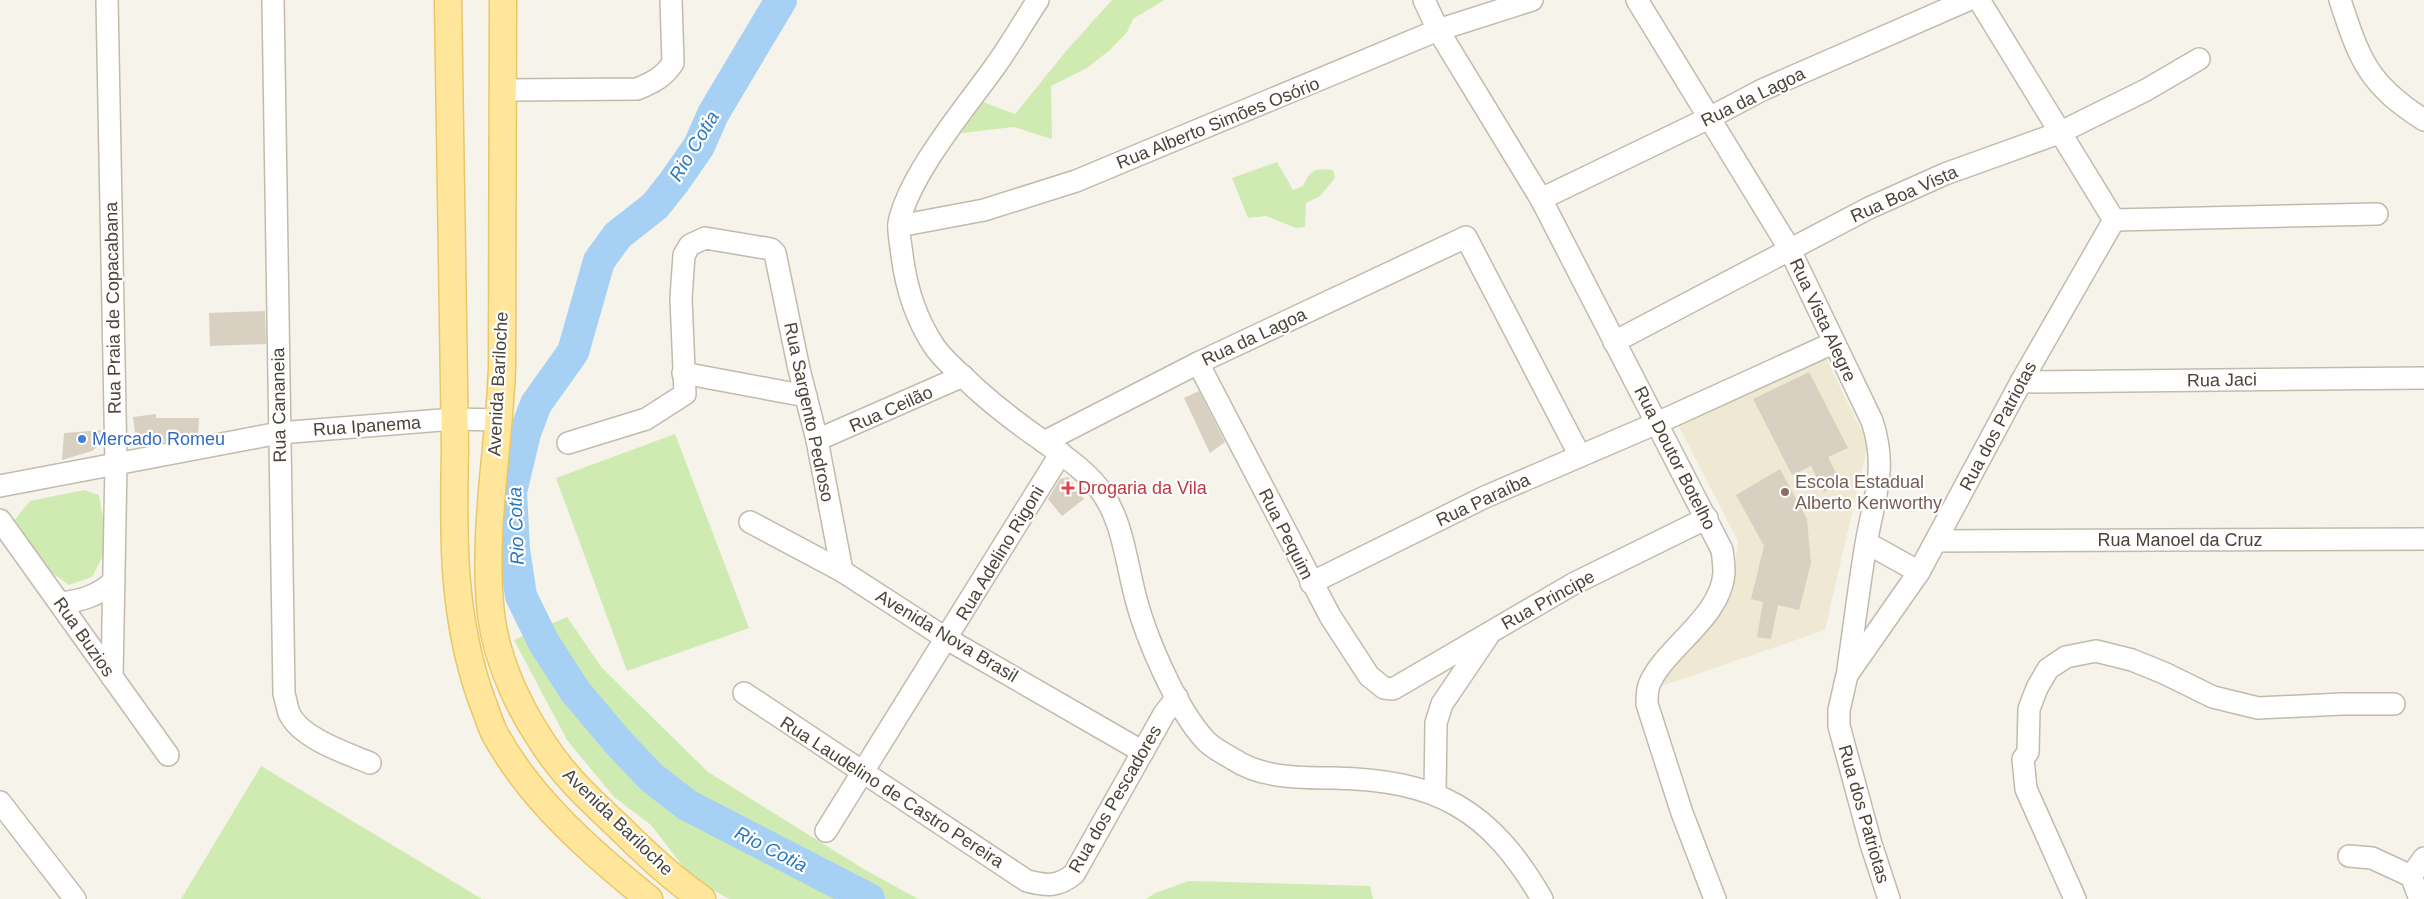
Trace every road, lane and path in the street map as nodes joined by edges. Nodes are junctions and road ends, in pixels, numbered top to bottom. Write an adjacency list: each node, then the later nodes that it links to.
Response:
1 (107, 0): 41 (street, Rua Praia de Copacabana)
2 (273, 0): 35 (street, Rua Cananeia)
3 (448, 0): 32 (main road, Avenida Bariloche)
4 (503, 0): 15 (main road, Avenida Bariloche)
5 (671, 0): 15 (street)
6 (1038, 0): 22 (street)
7 (1424, 0): 13 (street, Rua Doutor Botelho)
8 (1532, 0): 13 (street, Rua Alberto Simões Osório)
9 (1637, 0): 16 (street, Rua Vista Alegre)
10 (1968, 0): 16 (street, Rua da Lagoa)
11 (1979, 0): 18 (street)
12 (2340, 0): 17 (street)
13 (1438, 30): 19 (street, Rua Doutor Botelho); 22 (street, Rua Alberto Simões Osório)
14 (2199, 59): 18 (street, Rua Boa Vista)
15 (504, 90): 33 (main road, Avenida Bariloche)
16 (1711, 117): 19 (street, Rua da Lagoa); 23 (street, Rua Vista Alegre)
17 (2424, 120)
18 (2059, 133): 21 (street); 23 (street, Rua Boa Vista)
19 (1541, 199): 24 (street, Rua Doutor Botelho)
20 (2377, 214): 21 (street)
21 (2114, 220): 30 (street, Rua dos Patriotas)
22 (899, 226): 28 (street)
23 (1790, 248): 24 (street, Rua Boa Vista); 25 (street, Rua Vista Alegre)
24 (1614, 342): 34 (street, Rua Doutor Botelho)
25 (1833, 343): 34 (street, Rua Paraíba); 48 (street, Rua Vista Alegre)
26 (1198, 363): 37 (street, Rua da Lagoa); 40 (street, Rua da Lagoa); 52 (street, Rua Pequim)
27 (683, 374): 31 (street); 31 (street, Rua Sargento Pedroso); 38 (street)
28 (963, 376): 36 (street, Rua Ceilão); 37 (street)
29 (2424, 378): 30 (street, Rua Jaci)
30 (2021, 382): 47 (street, Rua dos Patriotas)
31 (806, 396): 36 (street, Rua Sargento Pedroso)
32 (454, 419): 33 (street, Rua Ipanema); 35 (street, Rua Ipanema); 74 (main road, Avenida Bariloche)
33 (500, 420): 75 (main road, Avenida Bariloche)
34 (1657, 423): 40 (street, Rua Paraíba); 43 (street, Rua Doutor Botelho)
35 (279, 433): 41 (street, Rua Ipanema); 64 (street, Rua Cananeia)
36 (817, 440): 49 (street, Rua Sargento Pedroso)
37 (1044, 442): 39 (street)
38 (568, 443)
39 (1062, 454): 55 (street, Rua Adelino Rigoni); 60 (street)
40 (1580, 456): 52 (street, Rua Paraíba)
41 (116, 464): 42 (street, Rua Ipanema); 51 (street, Rua Praia de Copacabana)
42 (0, 486)
43 (1707, 518): 54 (street, Rua Principe); 77 (street, Rua Doutor Botelho)
44 (0, 520): 53 (street, Rua Buzios)
45 (750, 522): 49 (street, Avenida Nova Brasil)
46 (2424, 539): 47 (street, Rua Manoel da Cruz)
47 (1936, 541): 50 (street, Rua dos Patriotas)
48 (1867, 543): 50 (street); 56 (street, Rua Vista Alegre)
49 (842, 572): 55 (street, Avenida Nova Brasil)
50 (1919, 572): 56 (street, Rua dos Patriotas)
51 (114, 581): 53 (street); 57 (street, Rua Praia de Copacabana)
52 (1311, 583): 58 (street, Rua Pequim)
53 (60, 603): 57 (street, Rua Buzios)
54 (1491, 632): 58 (street, Rua Principe); 66 (street)
55 (947, 640): 62 (street, Avenida Nova Brasil); 65 (street, Rua Adelino Rigoni)
56 (1847, 675): 78 (street, Rua dos Patriotas)
57 (112, 677): 63 (street, Rua Buzios)
58 (1393, 688)
59 (744, 693): 65 (street, Rua Laudelino de Castro Pereira)
60 (1177, 697): 62 (street, Rua dos Pescadores); 66 (street)
61 (2394, 704): 79 (street)
62 (1142, 752): 72 (street, Rua dos Pescadores)
63 (168, 755)
64 (370, 763)
65 (864, 774): 68 (street, Rua Adelino Rigoni); 72 (street, Rua Laudelino de Castro Pereira)
66 (1435, 793): 76 (street)
67 (0, 802): 73 (street)
68 (826, 831)
69 (2349, 856): 71 (street)
70 (2424, 858): 71 (street)
71 (2411, 876): 80 (street)
72 (1043, 885)
73 (75, 899)
74 (649, 899)
75 (702, 899)
76 (1542, 899)
77 (1715, 899)
78 (1889, 899)
79 (2075, 899)
80 (2420, 899)

